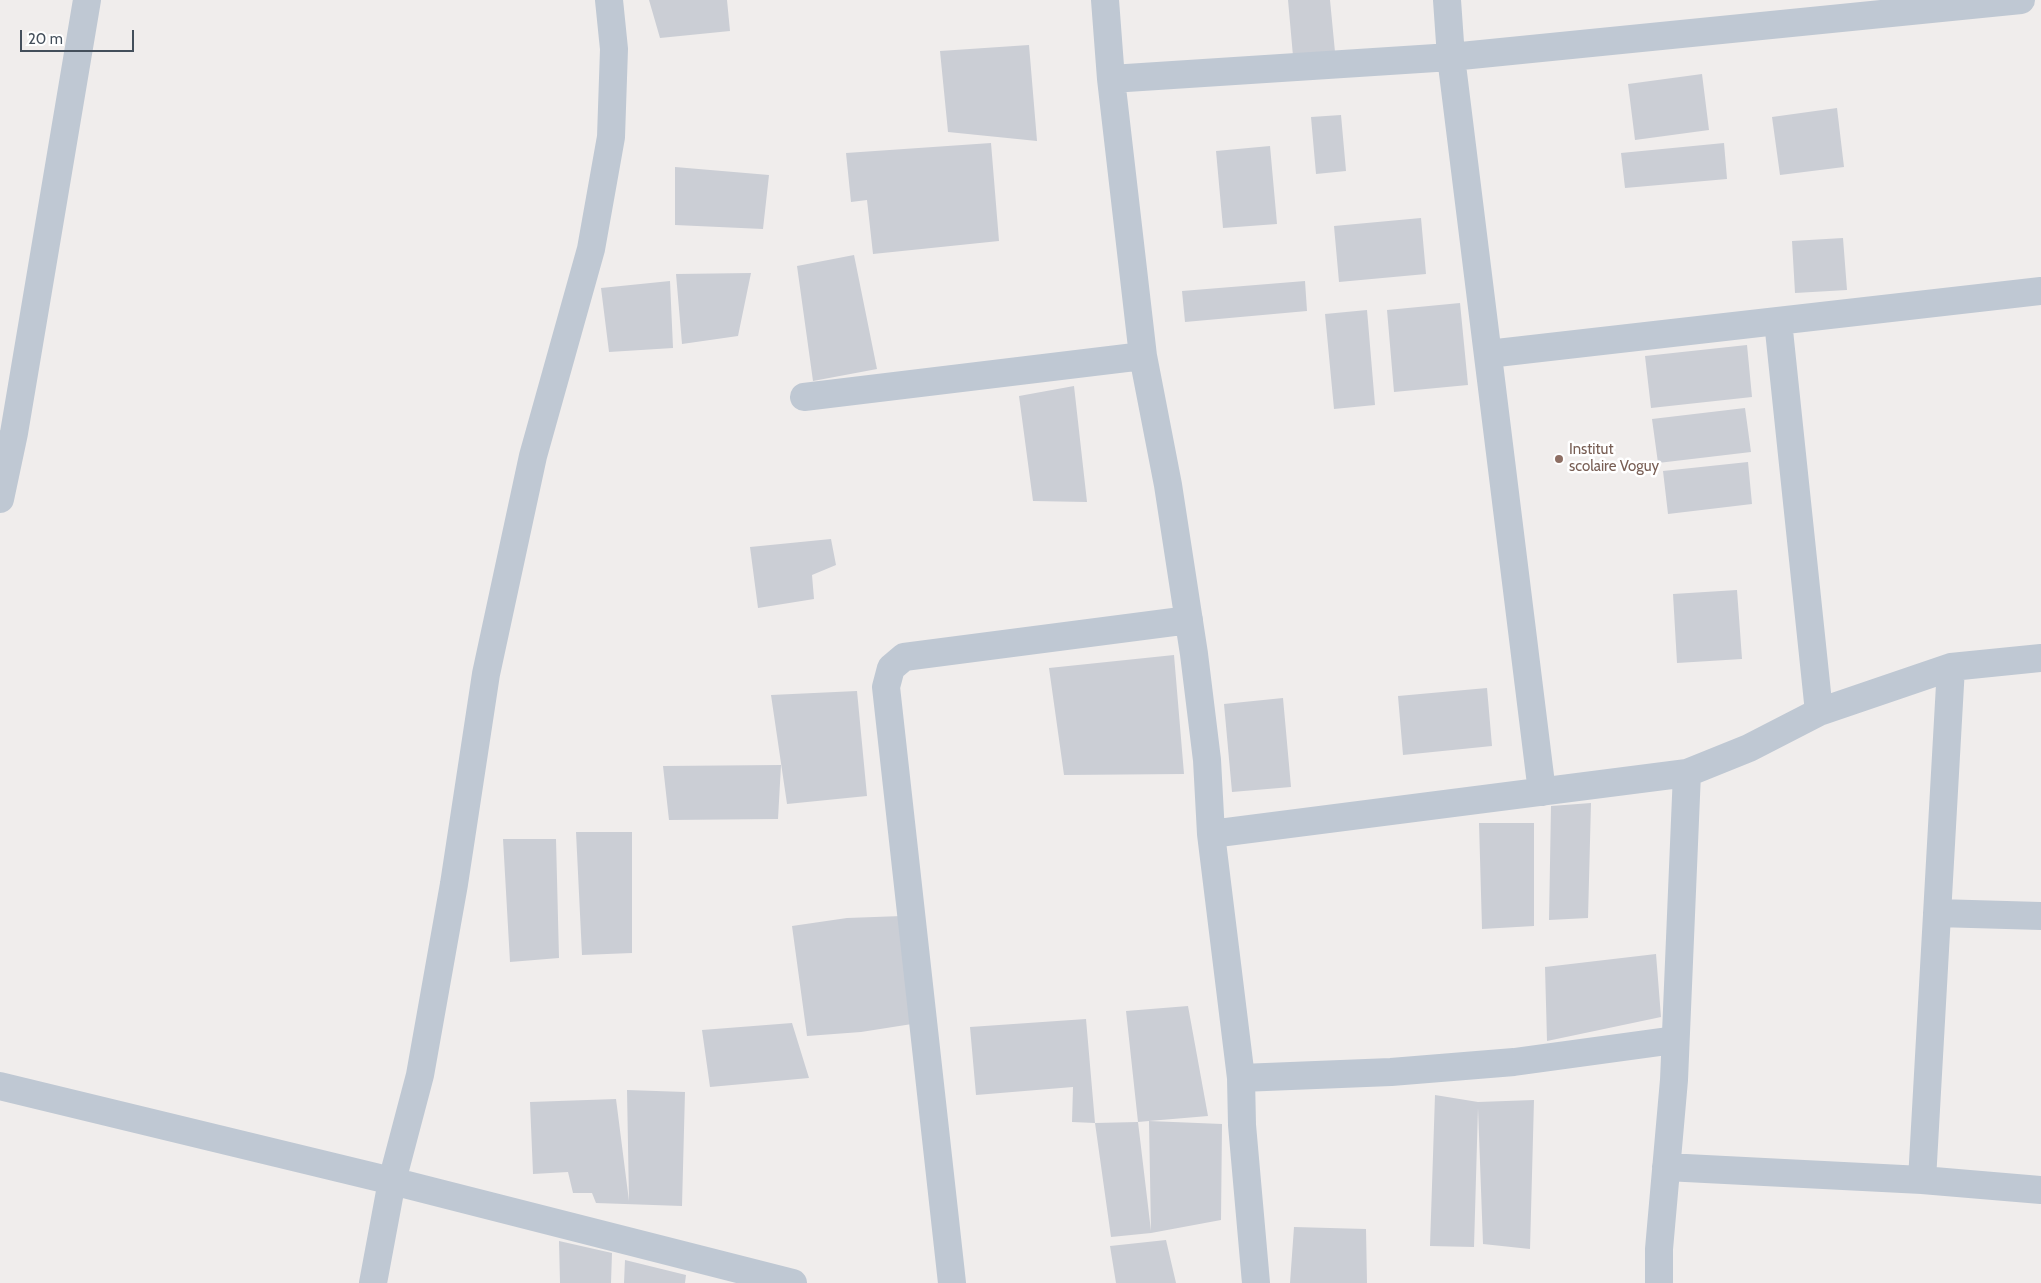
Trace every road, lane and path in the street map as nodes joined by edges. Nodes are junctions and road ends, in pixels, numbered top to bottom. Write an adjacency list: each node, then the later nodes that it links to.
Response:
1 (87, 0): 13 (street)
2 (609, 0): 28 (street)
3 (1105, 0): 7 (street)
4 (1446, 0): 6 (street)
5 (2021, 0): 6 (street)
6 (1451, 57): 7 (street); 10 (street)
7 (1111, 79): 11 (street)
8 (2041, 291): 9 (street)
9 (1778, 321): 10 (street); 17 (street)
10 (1488, 354): 19 (street)
11 (1143, 356): 12 (street); 14 (street)
12 (804, 397)
13 (0, 499)
14 (1189, 620): 20 (street); 32 (street)
15 (2041, 658): 16 (street)
16 (1951, 667): 17 (street); 21 (street)
17 (1819, 712): 18 (street)
18 (1687, 773): 19 (street); 23 (street)
19 (1542, 792): 20 (street)
20 (1211, 834): 24 (street)
21 (1937, 913): 22 (street); 27 (street)
22 (2041, 916)
23 (1675, 1040): 24 (street); 26 (street)
24 (1241, 1078): 33 (street)
25 (0, 1086): 28 (street)
26 (1666, 1167): 27 (street); 34 (street)
27 (1922, 1180): 29 (street)
28 (392, 1181): 30 (street); 31 (street)
29 (2041, 1190)
30 (373, 1283)
31 (793, 1283)
32 (952, 1283)
33 (1256, 1283)
34 (1659, 1283)

